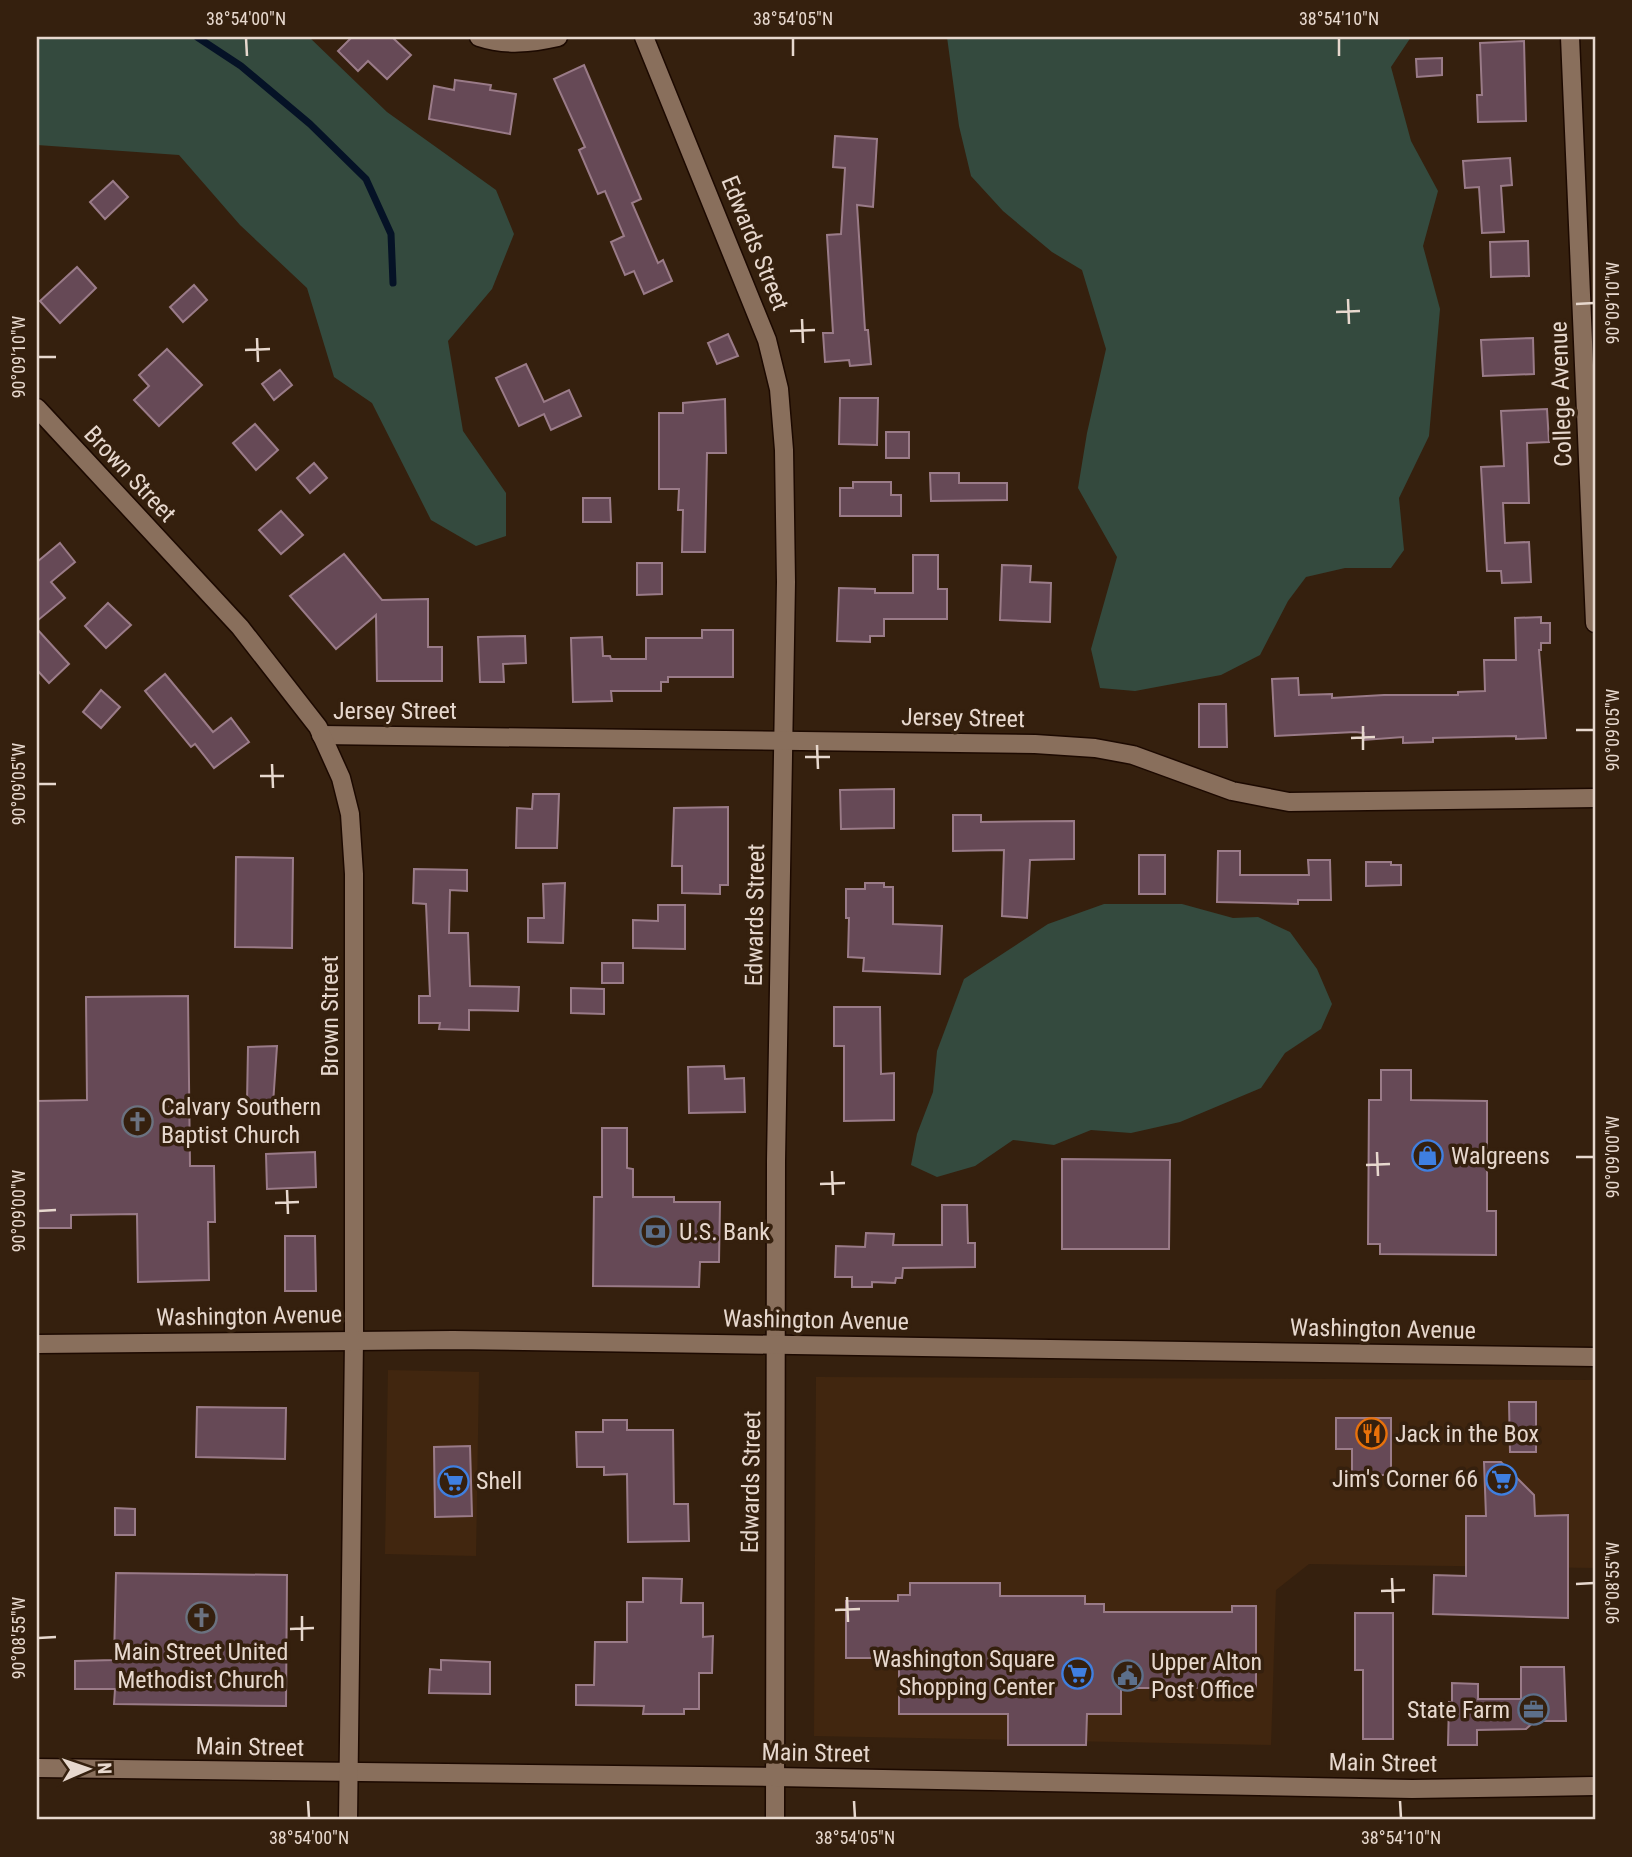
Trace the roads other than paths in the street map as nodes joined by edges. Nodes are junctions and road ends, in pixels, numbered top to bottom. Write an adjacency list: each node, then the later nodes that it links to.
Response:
1 (479, 37): 2 (street)
2 (558, 37)
3 (644, 37): 9 (street, Edwards Street)
4 (1570, 37): 6 (street, College Avenue)
5 (37, 408): 8 (street, Brown Street)
6 (1591, 434): 7 (street, College Avenue)
7 (1595, 623)
8 (321, 735): 9 (street, Jersey Street); 11 (street, Brown Street)
9 (783, 740): 10 (street, Jersey Street); 13 (street, Edwards Street)
10 (1595, 798)
11 (354, 1340): 12 (street, Washington Avenue); 13 (street, Washington Avenue); 16 (street, Brown Street)
12 (37, 1344)
13 (777, 1345): 14 (street, Washington Avenue); 17 (street, Edwards Street)
14 (1595, 1357)
15 (37, 1768): 16 (street, Main Street)
16 (348, 1773): 17 (street, Main Street); 19 (street, Brown Street)
17 (775, 1777): 18 (street, Main Street); 20 (street, Edwards Street)
18 (1595, 1786)
19 (348, 1820)
20 (775, 1820)

